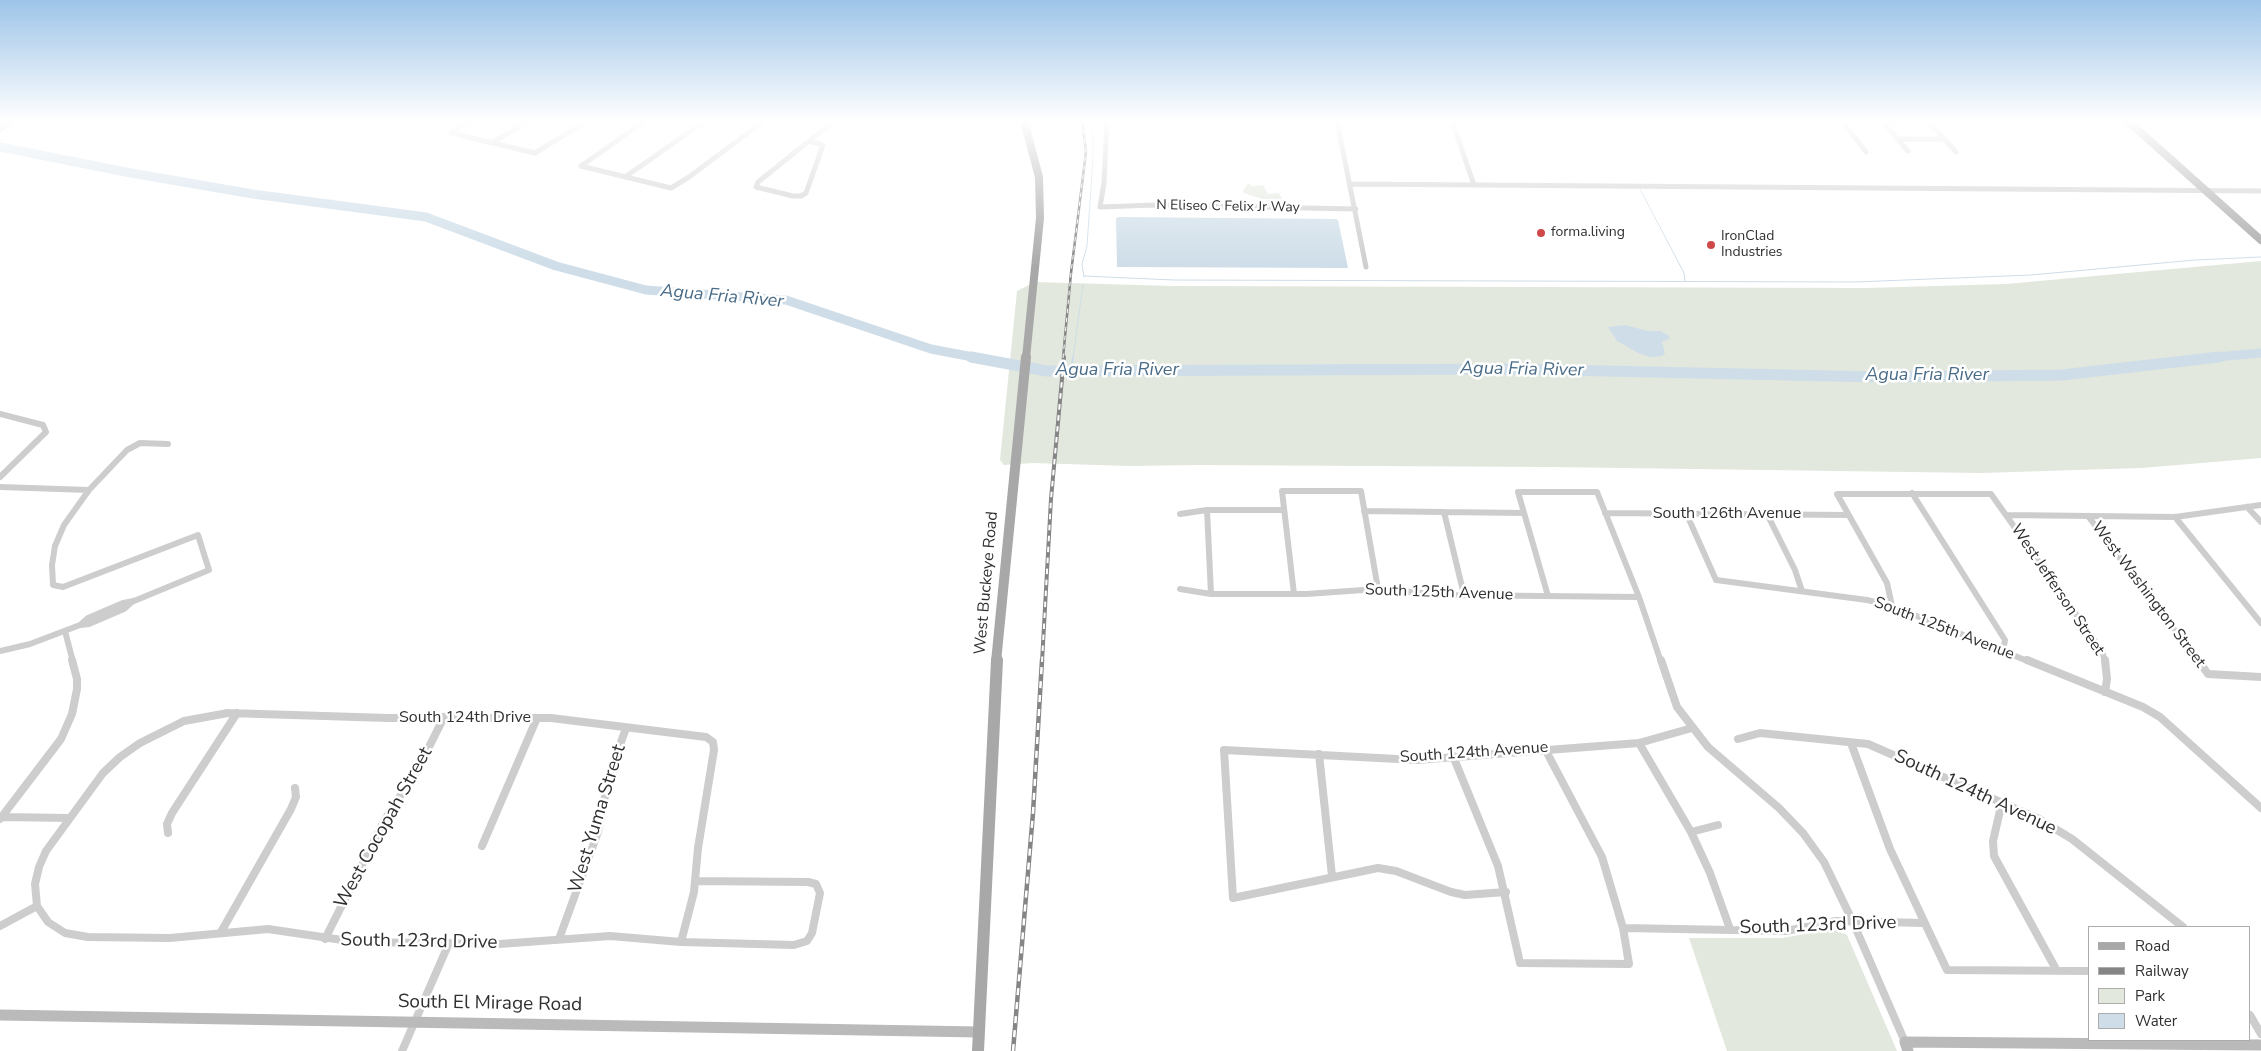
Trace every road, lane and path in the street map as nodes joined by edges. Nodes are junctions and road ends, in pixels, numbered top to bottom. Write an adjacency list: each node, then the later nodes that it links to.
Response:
1 (597, 170): 11 (street)
2 (635, 170): 11 (street)
3 (698, 170): 11 (street)
4 (775, 170): 5 (street)
5 (815, 170)
6 (1037, 170): 96 (main road, West Buckeye Road)
7 (1104, 170): 16 (street, N Eliseo C Felix Jr Way)
8 (1348, 170): 12 (street)
9 (1469, 170): 13 (street)
10 (2183, 170): 14 (main road)
11 (625, 177)
12 (1351, 184): 13 (street); 16 (street)
13 (1474, 185): 14 (street)
14 (2206, 190): 15 (street); 17 (main road)
15 (2261, 191)
16 (1356, 209): 18 (street)
17 (2261, 240)
18 (1366, 266)
19 (0, 414): 21 (street)
20 (168, 444): 23 (street)
21 (0, 477)
22 (0, 487): 23 (street)
23 (89, 490): 51 (street)
24 (1912, 493): 36 (street); 37 (street, West Jefferson Street); 52 (street)
25 (2261, 505): 26 (street)
26 (2247, 507): 39 (street); 40 (street)
27 (1207, 510): 28 (street); 33 (street); 44 (street)
28 (1283, 510): 29 (street); 45 (street)
29 (1364, 511): 30 (street); 41 (street)
30 (1444, 512): 31 (street); 46 (street)
31 (1524, 513): 32 (street); 47 (street)
32 (1605, 513): 35 (street, South 126th Avenue); 48 (street)
33 (1180, 514)
34 (1767, 514): 35 (street, South 126th Avenue); 36 (street, South 126th Avenue); 43 (street)
35 (1687, 515): 43 (street, South 125th Avenue)
36 (1848, 515): 49 (street)
37 (2006, 515): 38 (street); 55 (street, West Jefferson Street)
38 (2088, 516): 39 (street); 54 (street, West Washington Street)
39 (2175, 517): 50 (street)
40 (2261, 522)
41 (1378, 588): 45 (street, South 125th Avenue); 46 (street, South 125th Avenue)
42 (1180, 589): 44 (street, South 125th Avenue)
43 (1802, 591): 49 (street, South 125th Avenue)
44 (1211, 594): 45 (street, South 125th Avenue)
45 (1294, 594)
46 (1464, 596): 47 (street, South 125th Avenue)
47 (1548, 596): 48 (street, South 125th Avenue)
48 (1639, 597): 60 (street)
49 (1892, 606): 52 (street, South 125th Avenue)
50 (2261, 623)
51 (65, 631): 53 (street); 70 (street)
52 (2003, 650): 55 (street, South 125th Avenue)
53 (0, 651)
54 (2261, 677)
55 (2105, 692): 69 (street, South 125th Avenue)
56 (237, 713): 57 (street, South 124th Drive); 71 (street, South 124th Drive); 74 (street)
57 (444, 717): 58 (street, South 124th Drive); 87 (street, West Cocopah Street)
58 (536, 718): 59 (street, South 124th Drive); 75 (street)
59 (626, 728): 77 (street, South 124th Drive); 88 (street, West Yuma Street)
60 (1692, 728): 62 (street, South 124th Avenue); 80 (street)
61 (1738, 739): 63 (street, South 124th Avenue)
62 (1639, 742): 64 (street, South 124th Avenue); 73 (street)
63 (1852, 743): 68 (street, South 124th Avenue); 81 (street)
64 (1545, 749): 66 (street, South 124th Avenue); 84 (street)
65 (1319, 754): 66 (street, South 124th Avenue); 76 (street); 76 (street, South 124th Avenue)
66 (1453, 756): 78 (street)
67 (295, 788): 86 (street)
68 (2002, 802): 83 (street, South 124th Avenue); 91 (street)
69 (2261, 808)
70 (1, 818): 71 (street)
71 (69, 818): 79 (street, South 124th Drive)
72 (1718, 825): 73 (street)
73 (1691, 832): 85 (street)
74 (168, 833)
75 (482, 846)
76 (1332, 876): 78 (street)
77 (696, 881): 89 (street); 89 (street, South 123rd Drive)
78 (1506, 892): 84 (street)
79 (38, 909): 82 (street); 86 (street, South 123rd Drive)
80 (1853, 922): 81 (street, South 123rd Drive); 85 (street, South 123rd Drive); 99 (street)
81 (1924, 923): 91 (street)
82 (0, 926)
83 (2182, 926)
84 (1623, 928): 85 (street, South 123rd Drive)
85 (1730, 929)
86 (221, 932): 87 (street, South 123rd Drive)
87 (325, 939): 90 (street, South 123rd Drive)
88 (559, 939): 89 (street, South 123rd Drive); 90 (street, South 123rd Drive)
89 (681, 942)
90 (449, 943): 95 (street)
91 (2057, 971): 92 (street)
92 (2088, 971)
93 (0, 1015): 95 (main road, South El Mirage Road)
94 (2251, 1018): 97 (street)
95 (415, 1022): 96 (main road, South El Mirage Road); 100 (street)
96 (979, 1032): 101 (main road, West Buckeye Road)
97 (2261, 1034)
98 (2261, 1045): 99 (street)
99 (1907, 1046)
100 (402, 1051)
101 (978, 1051)

